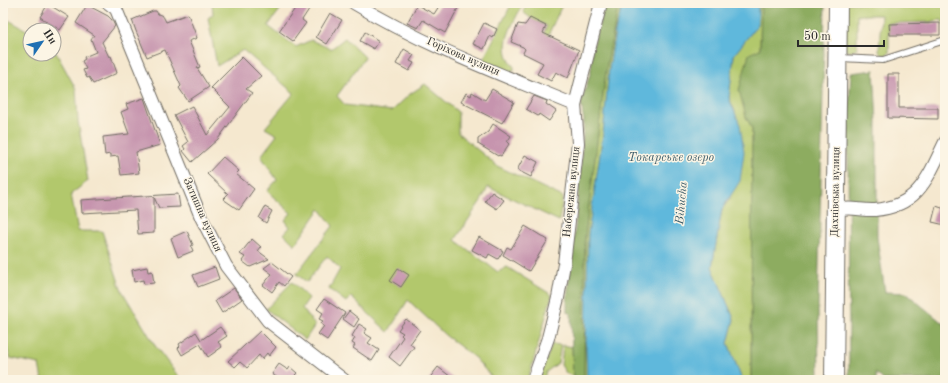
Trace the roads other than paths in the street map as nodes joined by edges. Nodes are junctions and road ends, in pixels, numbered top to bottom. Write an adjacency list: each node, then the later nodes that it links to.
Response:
1 (354, 3): 7 (street, Горіхова вулиця)
2 (601, 3): 7 (street, Набережна вулиця)
3 (838, 3): 6 (street, Дахнівська вулиця)
4 (114, 5): 10 (street, Затишна вулиця)
5 (945, 40): 6 (lane)
6 (838, 58): 9 (street, Дахнівська вулиця)
7 (575, 105): 11 (street, Набережна вулиця)
8 (945, 142): 9 (street)
9 (836, 210): 12 (street, Дахнівська вулиця)
10 (344, 380)
11 (533, 380)
12 (834, 380)

